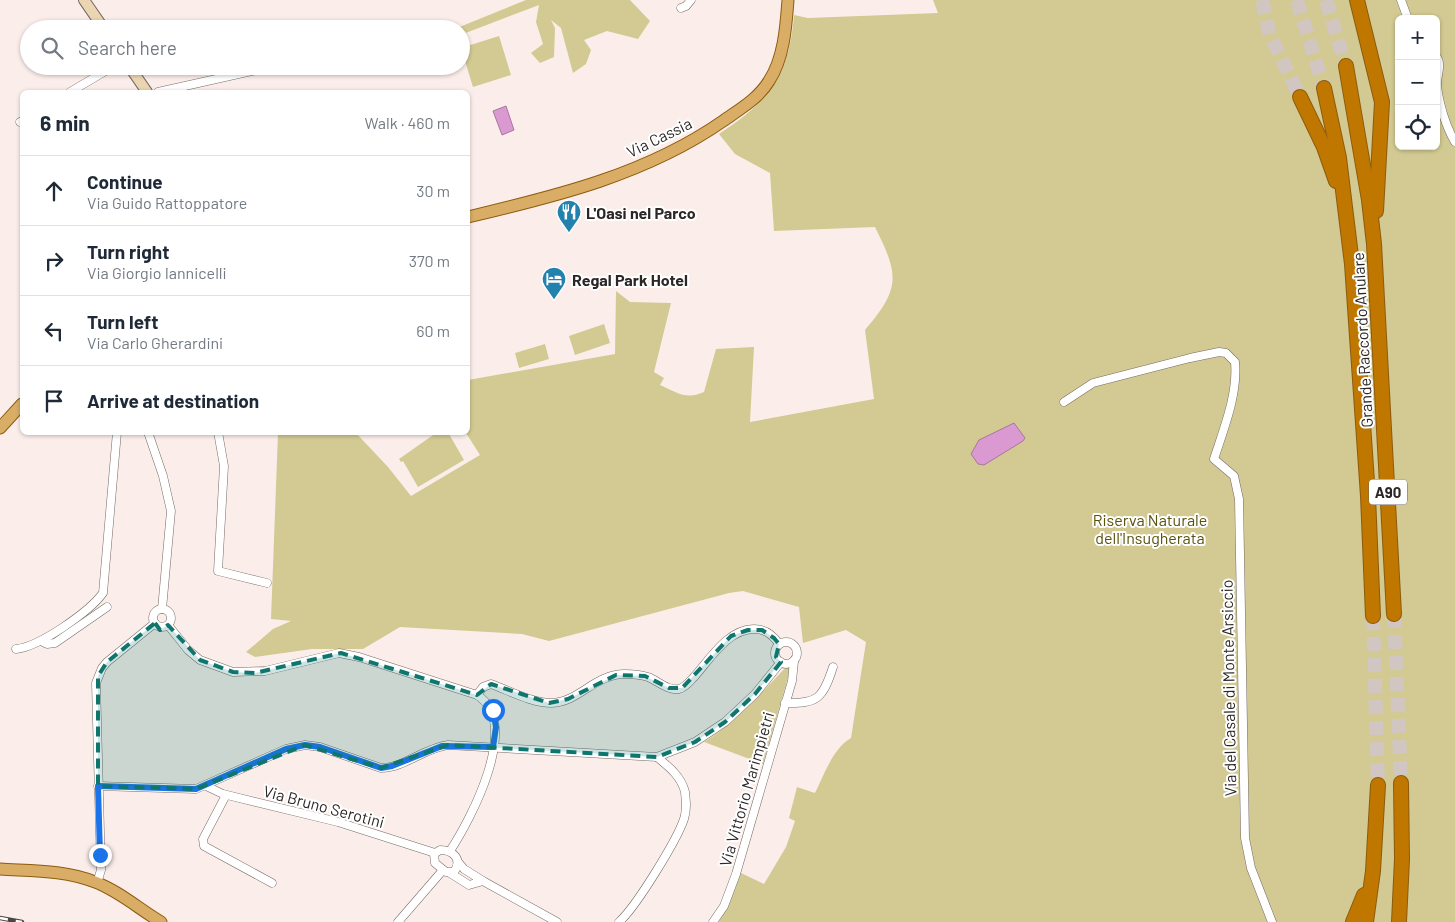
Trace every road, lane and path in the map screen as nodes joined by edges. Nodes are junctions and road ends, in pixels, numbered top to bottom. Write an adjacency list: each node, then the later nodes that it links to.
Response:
1 (84, 0): 8 (street)
2 (691, 0): 6 (street)
3 (788, 0): 21 (main road, Via Cassia)
4 (1357, 0): 22 (highway)
5 (1401, 0): 7 (street)
6 (681, 8)
7 (1407, 15)
8 (98, 20)
9 (1438, 60): 19 (street)
10 (1346, 66): 22 (highway, Grande Raccordo Anulare / A90)
11 (99, 75): 15 (street)
12 (136, 75): 16 (street)
13 (234, 75): 17 (street)
14 (1324, 88): 20 (highway, Grande Raccordo Anulare / A90)
15 (73, 90)
16 (147, 90)
17 (167, 90)
18 (1300, 98): 20 (highway)
19 (1455, 142)
20 (1345, 208): 33 (highway, Grande Raccordo Anulare / A90)
21 (470, 215)
22 (1374, 244): 32 (highway, Grande Raccordo Anulare / A90)
23 (1064, 402): 65 (street, Via del Casale di Monte Arsiccio)
24 (20, 406): 25 (main road)
25 (0, 428)
26 (117, 435): 36 (street)
27 (149, 435): 31 (street)
28 (219, 435): 29 (street)
29 (267, 583)
30 (107, 606): 36 (street)
31 (162, 609): 34 (street); 35 (street)
32 (1394, 614)
33 (1373, 616)
34 (154, 623): 35 (street); 48 (street)
35 (168, 625): 42 (street)
36 (42, 641): 38 (street)
37 (779, 644): 39 (street); 40 (street); 42 (street)
38 (16, 648)
39 (794, 660): 40 (street); 43 (street, Via Vittorio Marimpietri)
40 (781, 662): 45 (street)
41 (832, 667): 43 (street)
42 (477, 695): 44 (street)
43 (784, 703): 64 (street, Via Vittorio Marimpietri)
44 (493, 747): 45 (street); 49 (street); 51 (street)
45 (657, 757): 63 (street)
46 (1401, 783): 68 (highway)
47 (1378, 785): 55 (highway)
48 (98, 786): 49 (street); 58 (street)
49 (206, 786): 50 (street, Via Bruno Serotini)
50 (226, 795): 52 (street, Via Bruno Serotini); 59 (street)
51 (450, 851): 52 (street); 53 (street)
52 (435, 852): 56 (street)
53 (458, 862): 56 (street); 57 (street)
54 (0, 869): 58 (main road)
55 (1373, 871): 66 (highway); 67 (highway)
56 (447, 872): 57 (street); 61 (street)
57 (483, 881): 62 (street)
58 (98, 883): 60 (main road)
59 (272, 883)
60 (161, 922)
61 (398, 922)
62 (557, 922)
63 (619, 922)
64 (713, 922)
65 (1272, 922)
66 (1354, 922)
67 (1366, 922)
68 (1399, 922)

